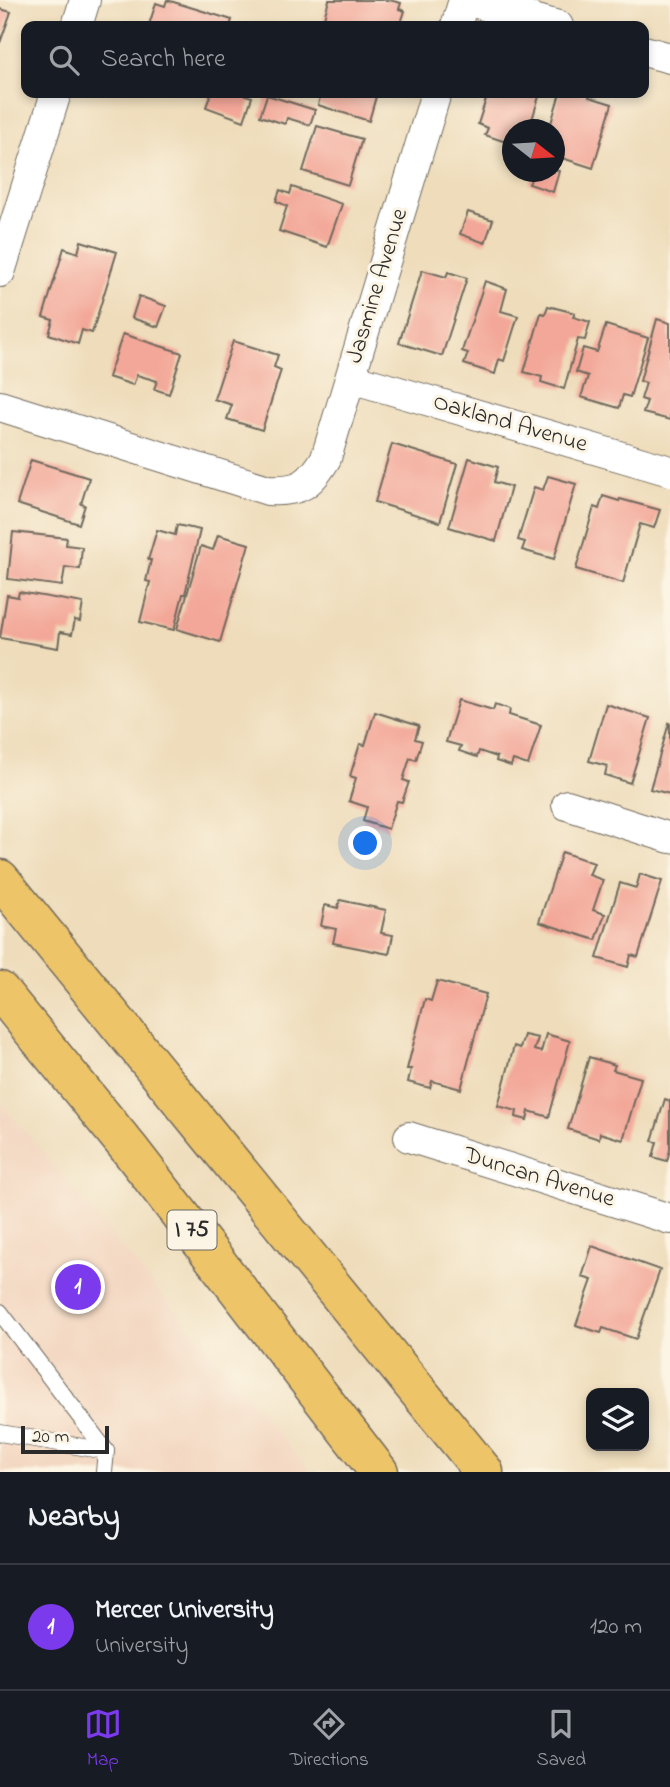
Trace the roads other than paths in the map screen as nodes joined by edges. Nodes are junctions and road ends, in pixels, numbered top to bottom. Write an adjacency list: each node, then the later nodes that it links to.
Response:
1 (85, 0): 3 (street)
2 (465, 0): 4 (street); 5 (street)
3 (79, 21)
4 (458, 21)
5 (540, 21)
6 (649, 52): 7 (street)
7 (670, 58)
8 (54, 98): 10 (street)
9 (435, 98): 11 (street, Jasmine Avenue)
10 (0, 272)
11 (351, 378): 12 (street, Jasmine Avenue); 13 (street, Oakland Avenue)
12 (0, 406)
13 (670, 471)
14 (567, 805): 15 (street)
15 (670, 838)
16 (0, 879): 25 (highway)
17 (0, 991): 24 (highway, I 75)
18 (409, 1137): 19 (street, Duncan Avenue)
19 (670, 1219)
20 (0, 1312): 22 (lane)
21 (0, 1433): 22 (lane)
22 (106, 1451): 23 (lane)
23 (104, 1472)
24 (379, 1472)
25 (484, 1472)

